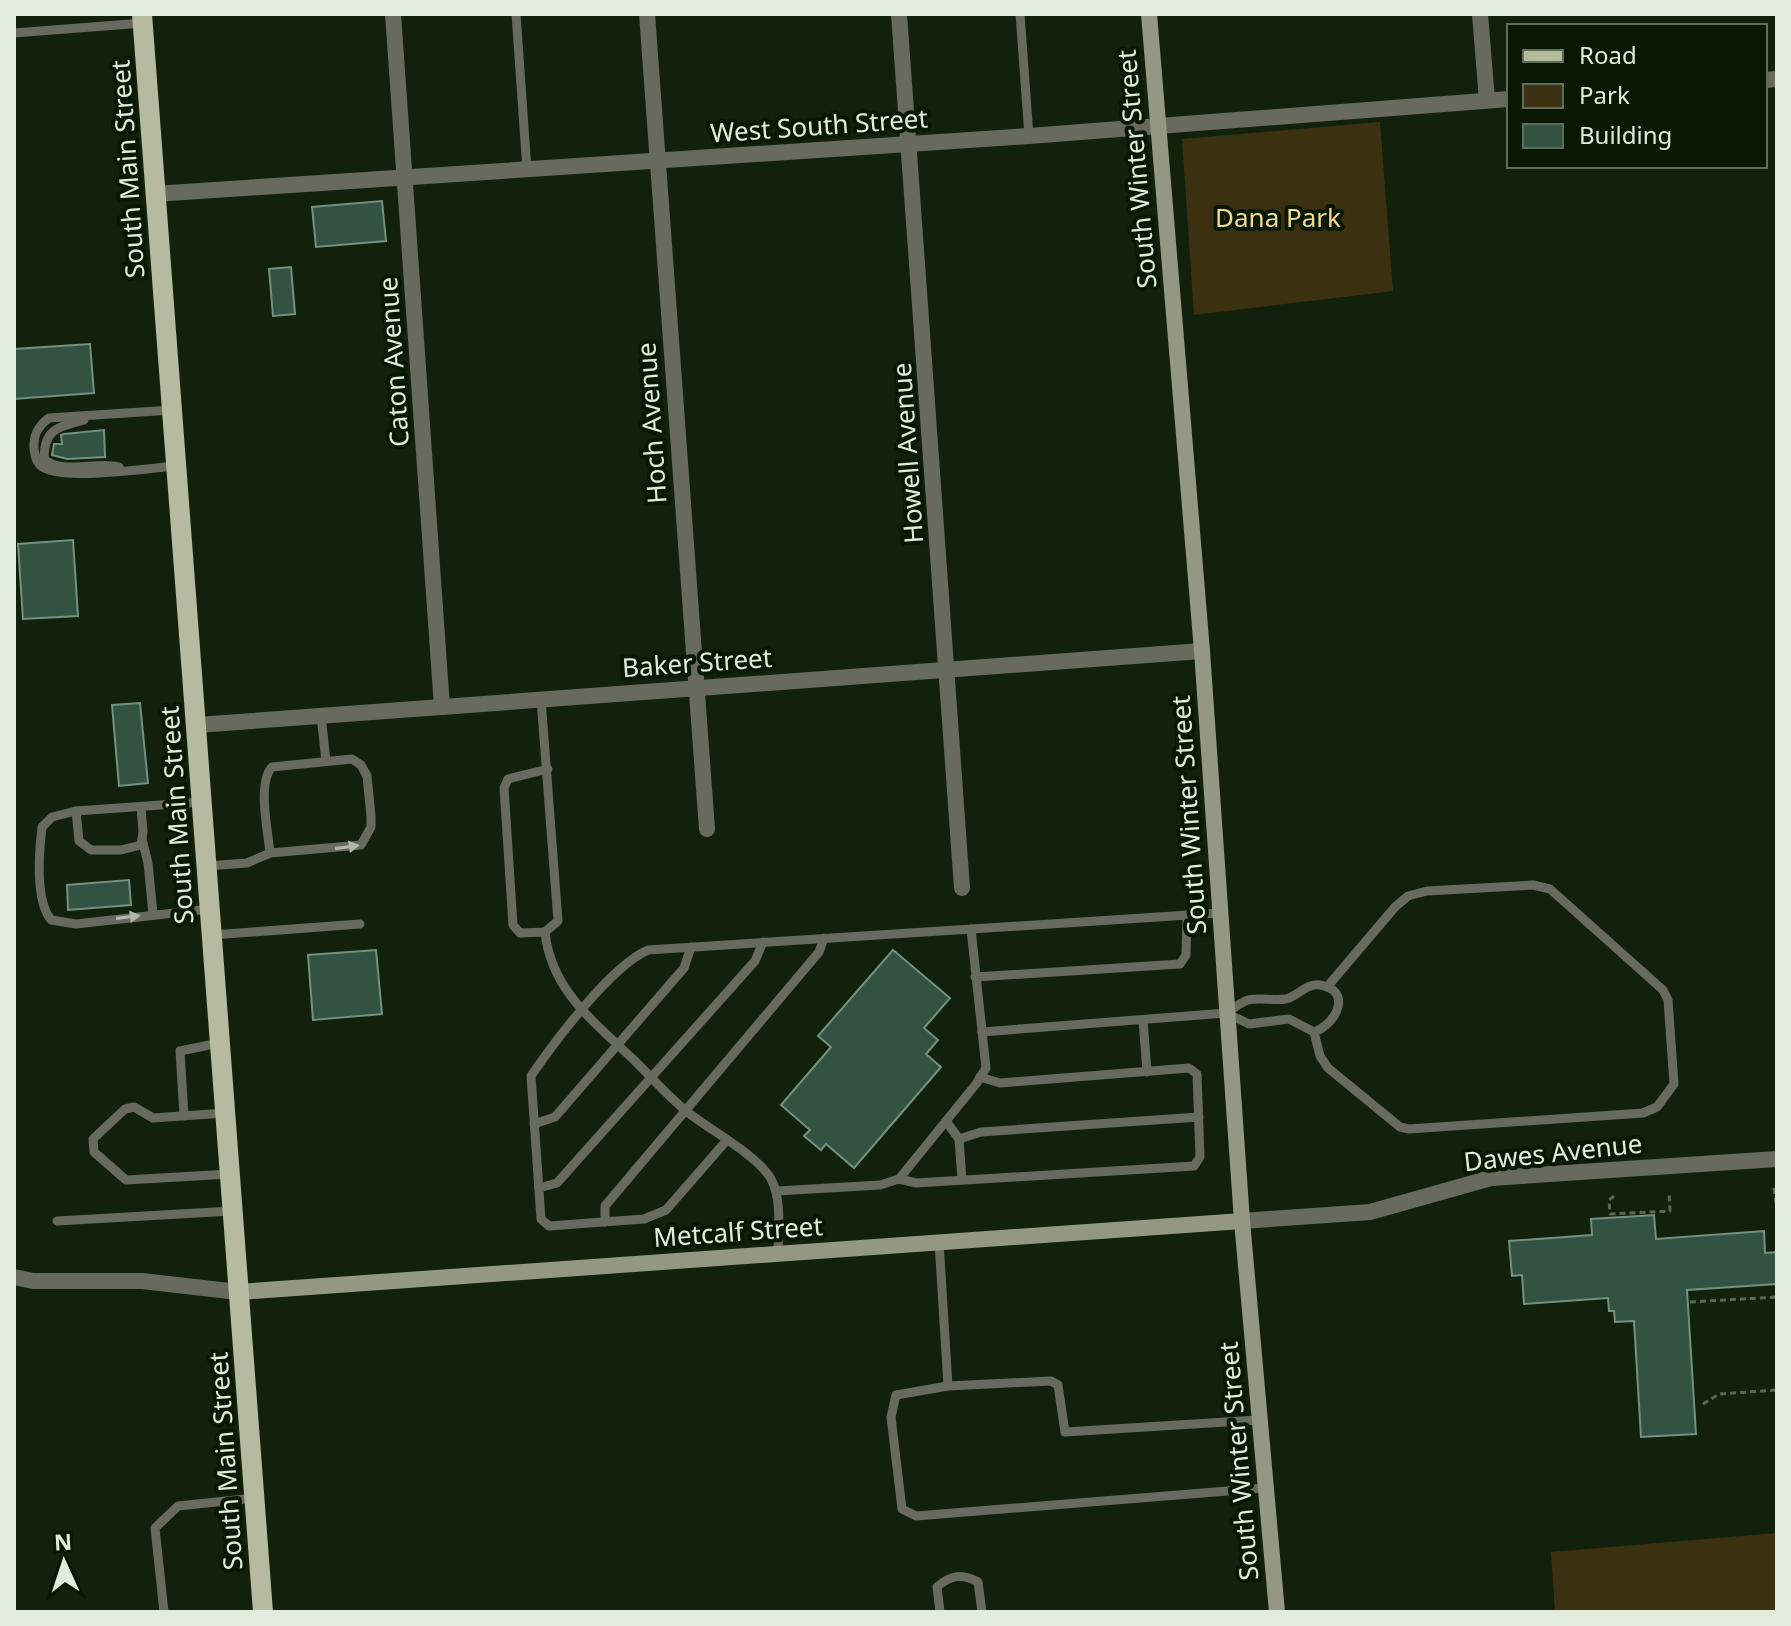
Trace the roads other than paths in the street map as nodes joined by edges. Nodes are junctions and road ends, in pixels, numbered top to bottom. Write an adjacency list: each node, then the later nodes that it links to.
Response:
1 (393, 14): 17 (street, Caton Avenue)
2 (516, 14): 16 (lane)
3 (647, 14): 15 (street, Hoch Avenue)
4 (899, 14): 14 (street, Howell Avenue)
5 (1020, 14): 13 (lane)
6 (1149, 14): 12 (street, South Winter Street)
7 (1480, 14): 11 (street)
8 (142, 19): 9 (lane); 18 (main road, South Main Street)
9 (14, 33)
10 (1507, 99): 11 (street, West South Street)
11 (1487, 100): 12 (street, West South Street)
12 (1158, 126): 13 (street, West South Street); 21 (street, South Winter Street)
13 (1029, 136): 14 (street, West South Street)
14 (909, 144): 15 (street, West South Street); 22 (street, Howell Avenue)
15 (657, 162): 16 (street, West South Street); 23 (street, Hoch Avenue)
16 (527, 170): 17 (street, West South Street)
17 (405, 178): 18 (street, West South Street); 25 (street, Caton Avenue)
18 (154, 194): 19 (main road, South Main Street)
19 (172, 410): 20 (main road, South Main Street); 20 (lane)
20 (177, 466): 27 (main road, South Main Street)
21 (1202, 651): 22 (street, Baker Street); 39 (street, South Winter Street)
22 (948, 670): 23 (street, Baker Street); 37 (street, Howell Avenue)
23 (695, 687): 24 (street, Baker Street); 33 (street, Hoch Avenue)
24 (541, 699): 25 (street, Baker Street); 29 (lane)
25 (442, 707): 26 (street, Baker Street)
26 (321, 715): 27 (street, Baker Street); 28 (lane)
27 (197, 725): 30 (main road, South Main Street)
28 (326, 761): 35 (lane); 35 (lane, one-way to 28)
29 (548, 769): 44 (lane); 44 (lane)
30 (203, 802): 31 (lane); 36 (main road, South Main Street)
31 (141, 807): 32 (lane); 34 (lane)
32 (76, 811): 34 (lane); 40 (lane, one-way to 40)
33 (707, 829)
34 (142, 839): 40 (lane)
35 (270, 853): 36 (lane)
36 (207, 866): 38 (main road, South Main Street)
37 (962, 888)
38 (210, 909): 40 (lane); 45 (main road, South Main Street)
39 (1219, 913): 41 (lane); 53 (street, South Winter Street)
40 (153, 914)
41 (1187, 915): 43 (lane); 49 (lane)
42 (360, 924): 45 (lane)
43 (971, 929): 46 (lane); 49 (lane)
44 (545, 932): 52 (lane)
45 (212, 935): 58 (main road, South Main Street)
46 (824, 938): 47 (lane); 63 (lane)
47 (763, 942): 48 (lane); 61 (lane)
48 (691, 947): 52 (lane); 59 (lane)
49 (975, 977): 56 (lane)
50 (1327, 987): 51 (lane); 57 (lane); 57 (lane)
51 (1288, 998): 53 (lane); 54 (lane)
52 (580, 1011): 59 (lane); 68 (lane)
53 (1226, 1013): 54 (lane); 55 (lane); 79 (street, South Winter Street)
54 (1289, 1019): 57 (lane)
55 (1143, 1020): 56 (lane); 60 (lane)
56 (982, 1032): 62 (lane)
57 (1314, 1032)
58 (220, 1043): 64 (main road, South Main Street); 65 (lane)
59 (618, 1045): 61 (lane); 68 (lane)
60 (1147, 1072): 62 (lane); 66 (lane)
61 (651, 1077): 63 (lane); 75 (lane)
62 (980, 1077): 67 (lane)
63 (686, 1111): 70 (lane); 80 (lane)
64 (225, 1113): 65 (lane); 72 (main road, South Main Street)
65 (184, 1116): 72 (lane)
66 (1199, 1117): 69 (lane); 74 (lane)
67 (946, 1121): 69 (lane); 73 (lane)
68 (534, 1124): 75 (lane)
69 (959, 1139): 74 (lane)
70 (727, 1140): 76 (lane); 80 (lane)
71 (1777, 1159): 79 (street, Dawes Avenue)
72 (230, 1174): 77 (main road, South Main Street)
73 (899, 1179): 74 (lane); 76 (lane)
74 (962, 1180)
75 (539, 1188): 80 (lane)
76 (777, 1191): 82 (lane)
77 (232, 1211): 78 (lane); 84 (main road, South Main Street)
78 (57, 1221)
79 (1242, 1221): 81 (street, Metcalf Street); 86 (street, South Winter Street)
80 (605, 1222)
81 (939, 1242): 82 (street, Metcalf Street); 85 (lane)
82 (778, 1254): 84 (street, Metcalf Street)
83 (14, 1277): 84 (street)
84 (238, 1292): 88 (main road, South Main Street)
85 (948, 1386): 86 (lane); 87 (lane)
86 (1258, 1420): 87 (street, South Winter Street)
87 (1265, 1488): 93 (street, South Winter Street)
88 (255, 1498): 89 (lane); 90 (main road, South Main Street)
89 (164, 1612)
90 (263, 1612)
91 (940, 1612): 92 (lane)
92 (982, 1612)
93 (1277, 1612)

